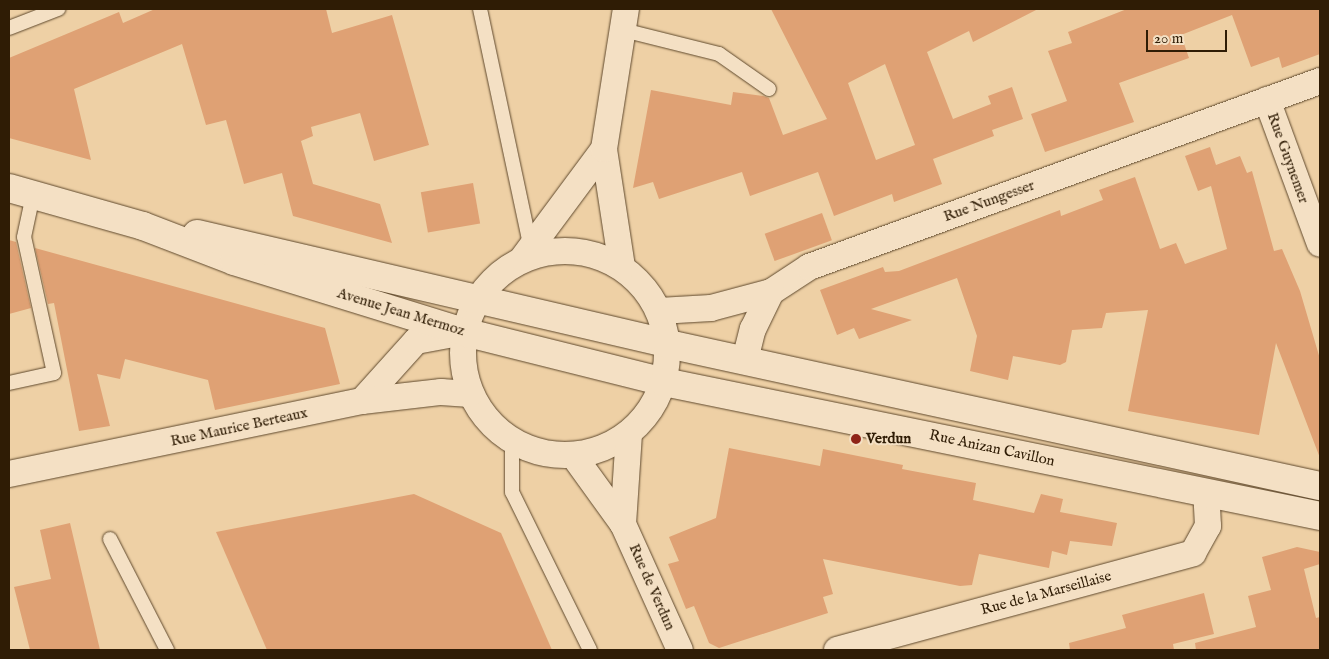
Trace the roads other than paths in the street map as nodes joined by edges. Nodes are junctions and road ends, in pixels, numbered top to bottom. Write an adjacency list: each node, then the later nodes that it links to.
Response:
1 (58, 9): 4 (lane)
2 (480, 9): 12 (lane)
3 (625, 19): 6 (lane); 8 (street)
4 (9, 28)
5 (1320, 81): 7 (street, Rue Nungesser)
6 (769, 89)
7 (1267, 100): 11 (street, Rue Guynemer); 14 (street, Rue Nungesser)
8 (604, 149): 12 (street); 13 (street)
9 (21, 192): 10 (main road, Avenue Jean Mermoz); 21 (lane)
10 (144, 226): 15 (main road, Avenue Jean Mermoz); 17 (main road, Avenue Jean Mermoz)
11 (1320, 244)
12 (527, 254): 13 (street); 15 (street)
13 (622, 267): 16 (street)
14 (771, 292): 16 (street, Rue Nungesser); 19 (street)
15 (477, 298): 17 (street); 18 (main road, Avenue Jean Mermoz)
16 (659, 311): 18 (street)
17 (464, 332): 20 (main road, Avenue Jean Mermoz); 22 (street); 23 (street)
18 (668, 344): 19 (main road); 20 (street)
19 (745, 360): 28 (main road)
20 (664, 382): 24 (street); 29 (main road, Rue Anizan Cavillon)
21 (9, 383)
22 (470, 394): 23 (street, Rue Maurice Berteaux); 25 (street)
23 (362, 401): 27 (street, Rue Maurice Berteaux)
24 (629, 433): 26 (street); 31 (street, Rue de Verdun)
25 (512, 441): 26 (street); 34 (lane)
26 (573, 455): 31 (street, Rue de Verdun)
27 (9, 474)
28 (1320, 486)
29 (1206, 493): 30 (main road, Rue Anizan Cavillon); 36 (street, Rue de la Marseillaise)
30 (1320, 516)
31 (623, 524): 35 (street, Rue de Verdun)
32 (110, 539): 33 (lane)
33 (167, 650)
34 (590, 650)
35 (680, 650)
36 (837, 650)

